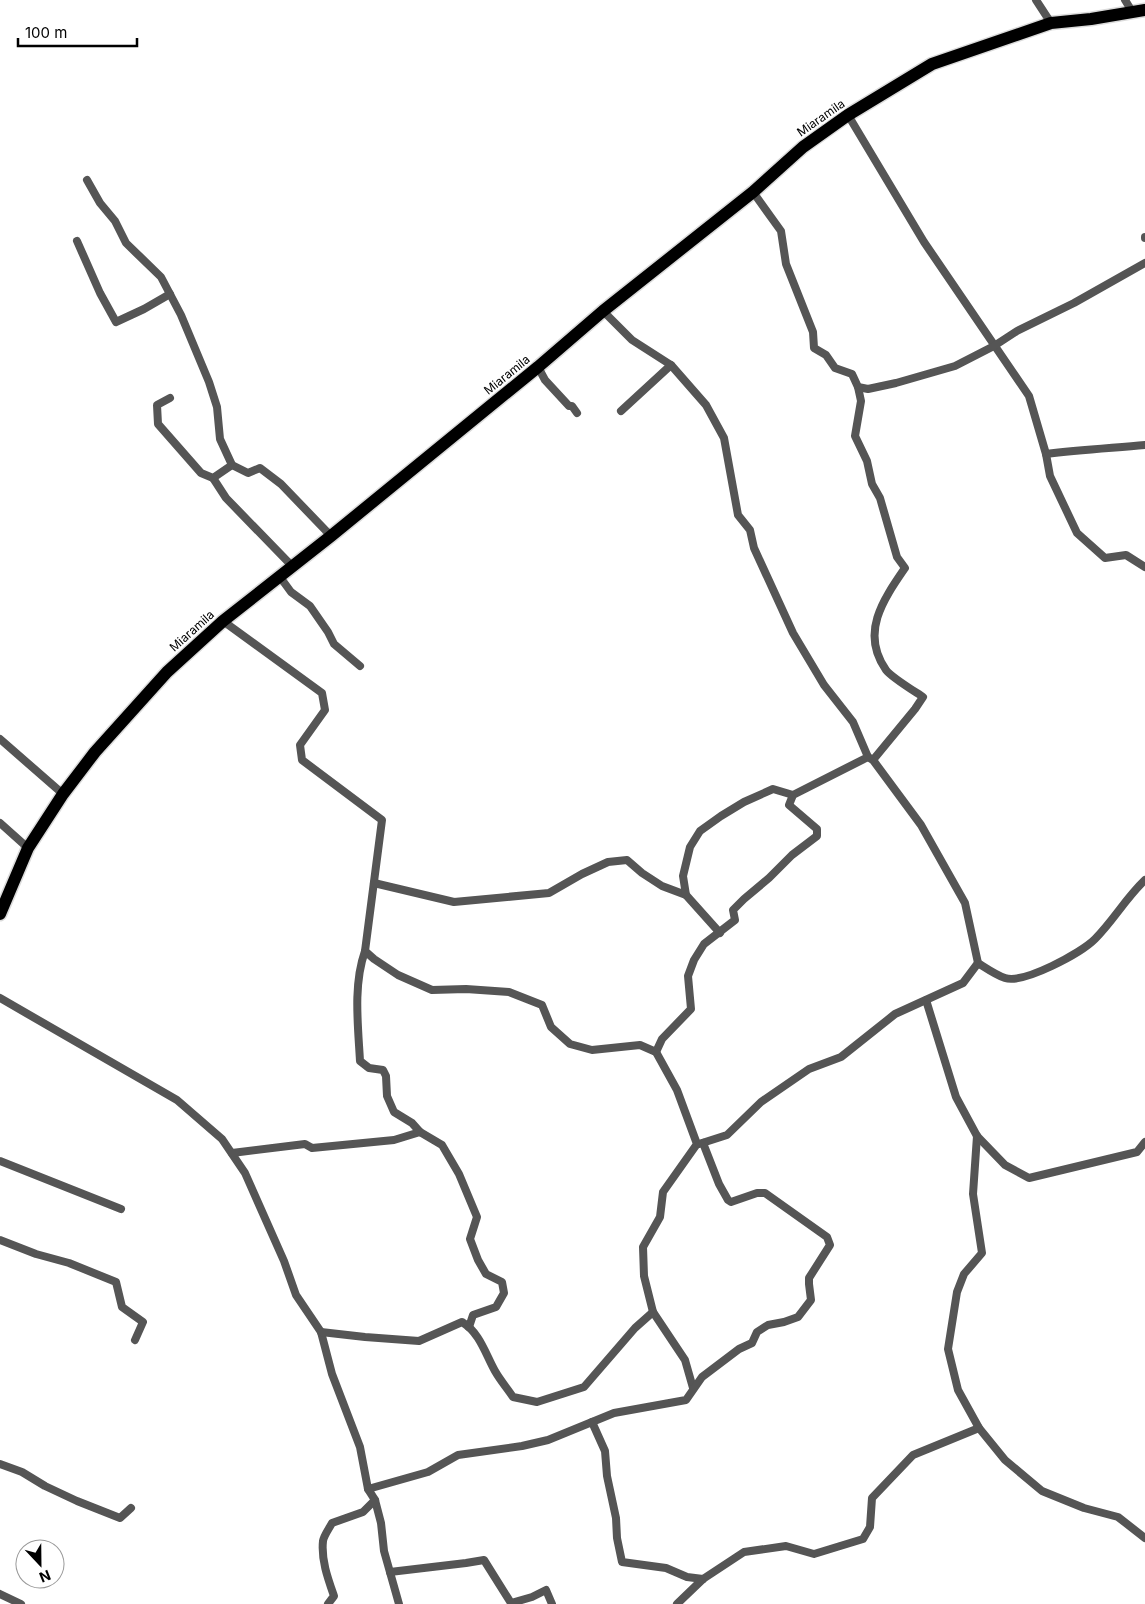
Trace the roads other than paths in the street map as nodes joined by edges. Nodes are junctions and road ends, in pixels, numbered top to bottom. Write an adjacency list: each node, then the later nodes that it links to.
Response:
1 (1036, 0): 4 (street)
2 (1125, 0): 3 (street)
3 (1139, 12): 4 (main road, Miaramila)
4 (1051, 22): 5 (main road, Miaramila)
5 (848, 115): 7 (main road, Miaramila); 12 (street)
6 (87, 180): 10 (street)
7 (753, 192): 11 (main road, Miaramila); 15 (street)
8 (77, 241): 10 (street)
9 (1145, 262): 12 (street)
10 (170, 294): 21 (street)
11 (603, 311): 13 (street); 14 (main road, Miaramila)
12 (994, 346): 15 (street); 20 (street)
13 (671, 365): 17 (street); 30 (street)
14 (538, 367): 18 (street); 23 (main road, Miaramila)
15 (858, 387): 30 (street)
16 (170, 398): 22 (street)
17 (621, 411)
18 (577, 413)
19 (1145, 445): 20 (street)
20 (1046, 454): 25 (street)
21 (232, 465): 22 (street); 23 (street)
22 (213, 478): 24 (street)
23 (331, 536): 24 (main road, Miaramila)
24 (293, 567): 26 (main road, Miaramila)
25 (1145, 567)
26 (280, 577): 27 (main road, Miaramila); 28 (street)
27 (223, 621): 31 (main road, Miaramila); 36 (street)
28 (360, 666)
29 (0, 739): 31 (street)
30 (870, 759): 32 (street); 41 (street)
31 (63, 794): 34 (main road, Miaramila)
32 (793, 794): 37 (street); 39 (street)
33 (0, 823): 34 (street)
34 (28, 848): 38 (main road, Miaramila)
35 (1145, 880): 41 (street)
36 (374, 883): 37 (street); 40 (street)
37 (686, 895): 39 (street)
38 (0, 914)
39 (720, 933): 44 (street)
40 (365, 951): 44 (street); 45 (street)
41 (978, 963): 43 (street)
42 (0, 998): 49 (street)
43 (926, 1000): 46 (street); 48 (street)
44 (656, 1052): 48 (street)
45 (420, 1132): 49 (street); 54 (street)
46 (977, 1136): 47 (street); 59 (street)
47 (1145, 1142)
48 (700, 1144): 53 (street); 57 (street)
49 (232, 1153): 55 (street)
50 (0, 1161): 51 (street)
51 (121, 1209)
52 (0, 1240): 56 (street)
53 (653, 1312): 54 (street); 57 (street)
54 (469, 1326): 55 (street)
55 (322, 1332): 61 (street)
56 (135, 1340)
57 (693, 1388): 58 (street)
58 (592, 1422): 61 (street); 66 (street)
59 (979, 1428): 64 (street); 66 (street)
60 (0, 1464): 63 (street)
61 (368, 1489): 62 (street)
62 (375, 1500): 65 (street); 69 (street)
63 (131, 1508)
64 (1145, 1538)
65 (390, 1572): 70 (street); 71 (street)
66 (703, 1578): 72 (street)
67 (0, 1594): 68 (street)
68 (21, 1604)
69 (328, 1604)
70 (399, 1604)
71 (552, 1604)
72 (677, 1604)

